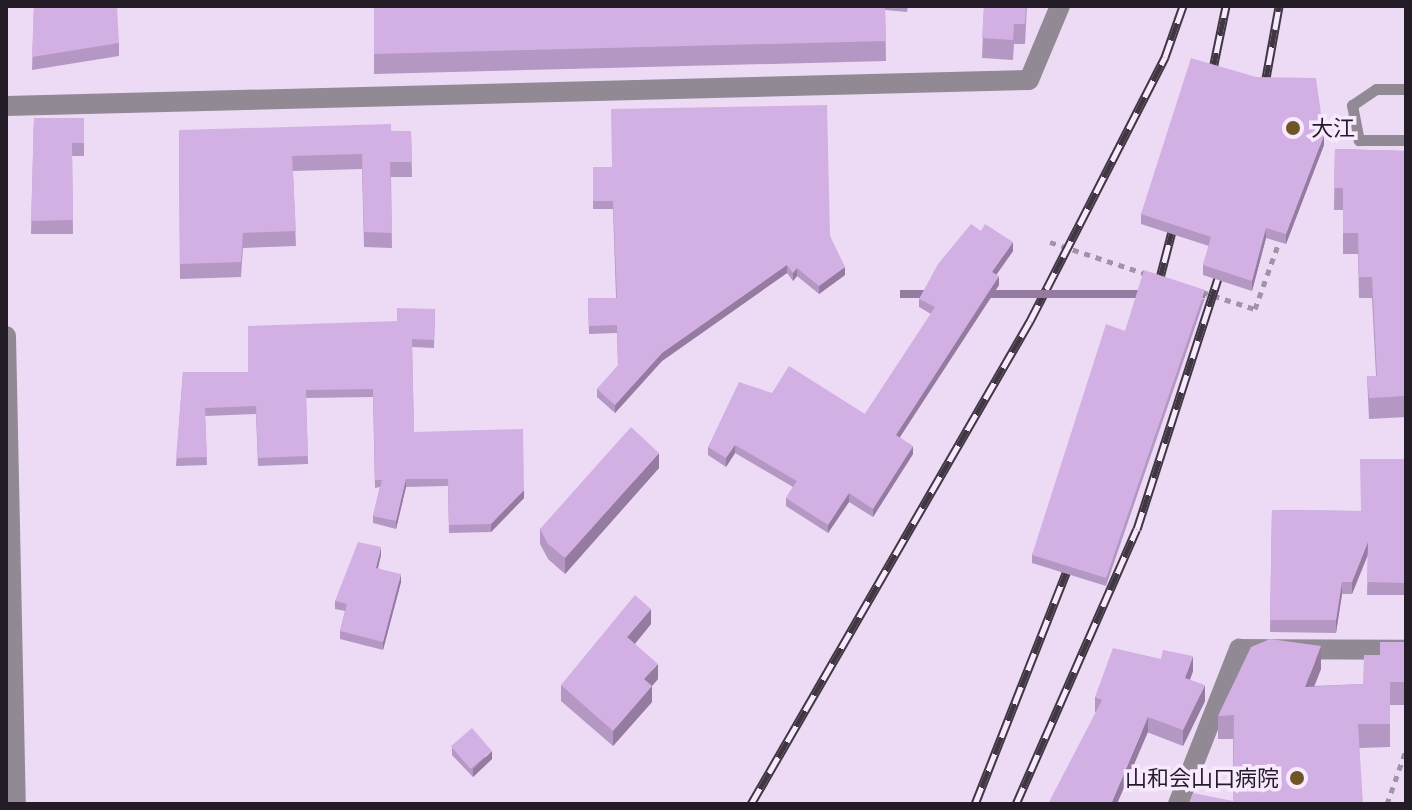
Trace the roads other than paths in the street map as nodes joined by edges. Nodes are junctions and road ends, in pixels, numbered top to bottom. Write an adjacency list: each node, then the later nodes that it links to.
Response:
1 (1060, 6): 3 (street)
2 (1406, 89): 4 (lane)
3 (6, 106)
4 (1406, 140)
5 (6, 336): 7 (street)
6 (1406, 650): 8 (street)
7 (16, 804)
8 (1178, 804)

